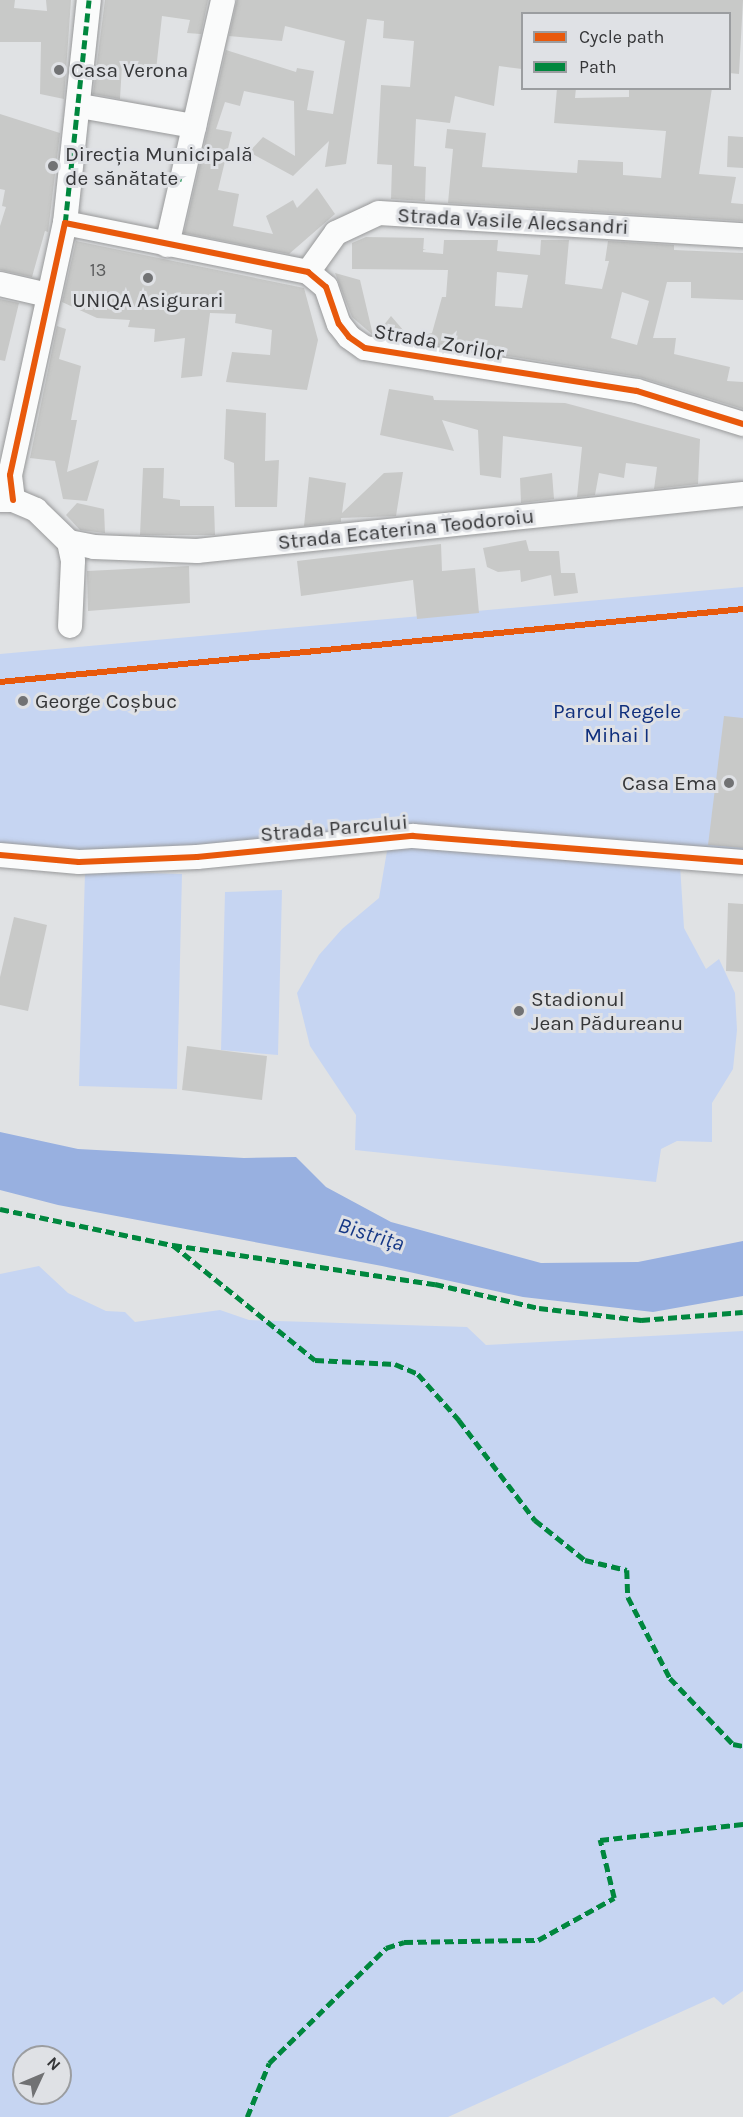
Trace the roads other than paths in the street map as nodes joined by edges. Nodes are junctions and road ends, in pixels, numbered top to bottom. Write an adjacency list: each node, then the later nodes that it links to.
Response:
1 (89, 0): 3 (street)
2 (223, 0): 4 (street)
3 (80, 106): 4 (street); 5 (street)
4 (194, 126): 7 (street)
5 (64, 223): 7 (street); 10 (street)
6 (743, 235): 8 (street, Strada Vasile Alecsandri)
7 (167, 245): 8 (street)
8 (308, 272): 11 (street, Strada Zorilor)
9 (0, 284): 10 (street)
10 (48, 295): 13 (street)
11 (743, 424)
12 (743, 494): 14 (street, Strada Ecaterina Teodoroiu)
13 (6, 500): 14 (street)
14 (69, 542): 15 (street)
15 (70, 626)
16 (0, 855): 17 (street, Strada Parcului)
17 (743, 862)

